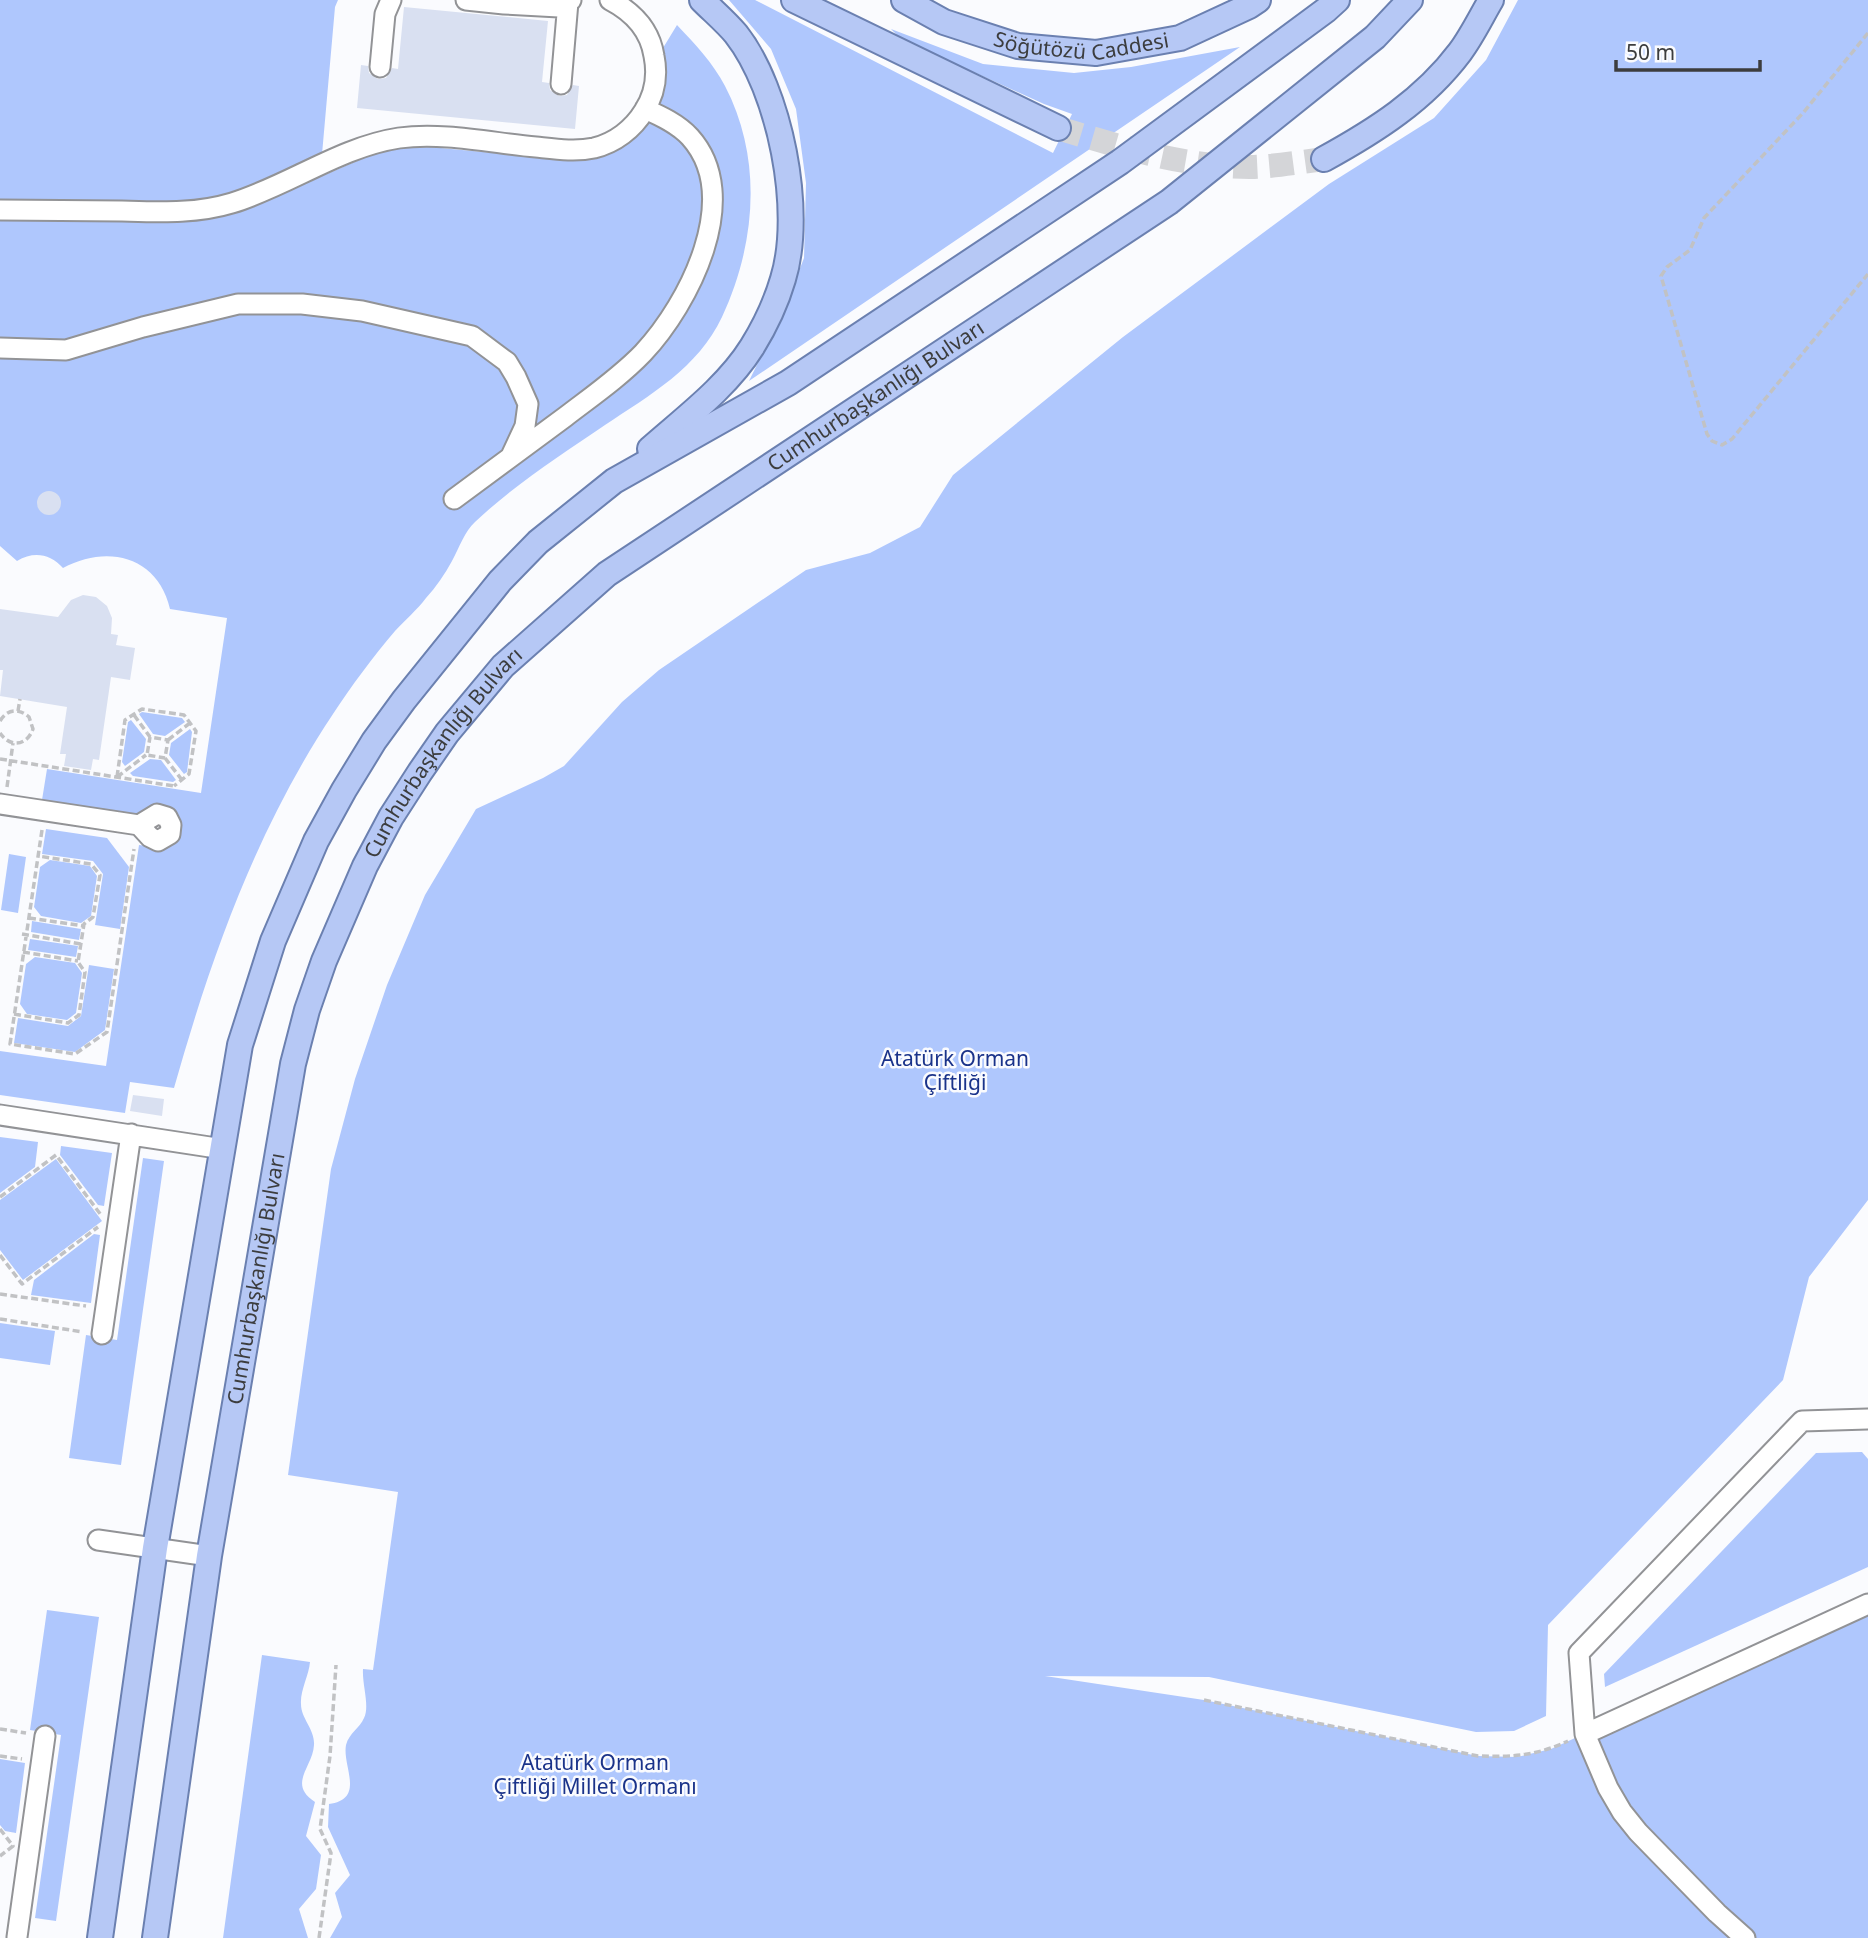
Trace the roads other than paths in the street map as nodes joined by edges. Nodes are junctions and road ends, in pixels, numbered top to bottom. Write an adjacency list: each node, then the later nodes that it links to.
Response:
1 (391, 0): 13 (lane)
2 (466, 0): 12 (lane)
3 (610, 0): 15 (lane)
4 (702, 0): 21 (main road)
5 (794, 0): 16 (main road)
6 (904, 0): 7 (main road, Söğütözü Caddesi)
7 (1258, 0)
8 (1337, 0): 21 (main road)
9 (1410, 0): 32 (main road, Cumhurbaşkanlığı Bulvarı)
10 (1491, 0): 17 (main road)
11 (568, 1): 12 (lane); 14 (lane)
12 (509, 2)
13 (380, 67)
14 (561, 84)
15 (645, 109): 18 (lane); 20 (lane)
16 (1058, 128)
17 (1324, 159)
18 (0, 210)
19 (0, 348): 20 (lane)
20 (512, 456): 22 (lane)
21 (614, 481): 27 (main road)
22 (454, 499)
23 (2, 804): 24 (lane)
24 (138, 825)
25 (0, 1115): 26 (lane)
26 (131, 1134): 27 (lane); 28 (lane)
27 (223, 1149): 31 (main road)
28 (102, 1334)
29 (1868, 1419): 34 (lane)
30 (99, 1540): 31 (lane)
31 (155, 1548): 32 (lane); 37 (main road)
32 (209, 1556): 38 (main road, Cumhurbaşkanlığı Bulvarı)
33 (1868, 1604): 34 (lane)
34 (1585, 1734): 39 (lane)
35 (46, 1736): 36 (lane)
36 (14, 1936)
37 (100, 1938)
38 (155, 1938)
39 (1745, 1938)

